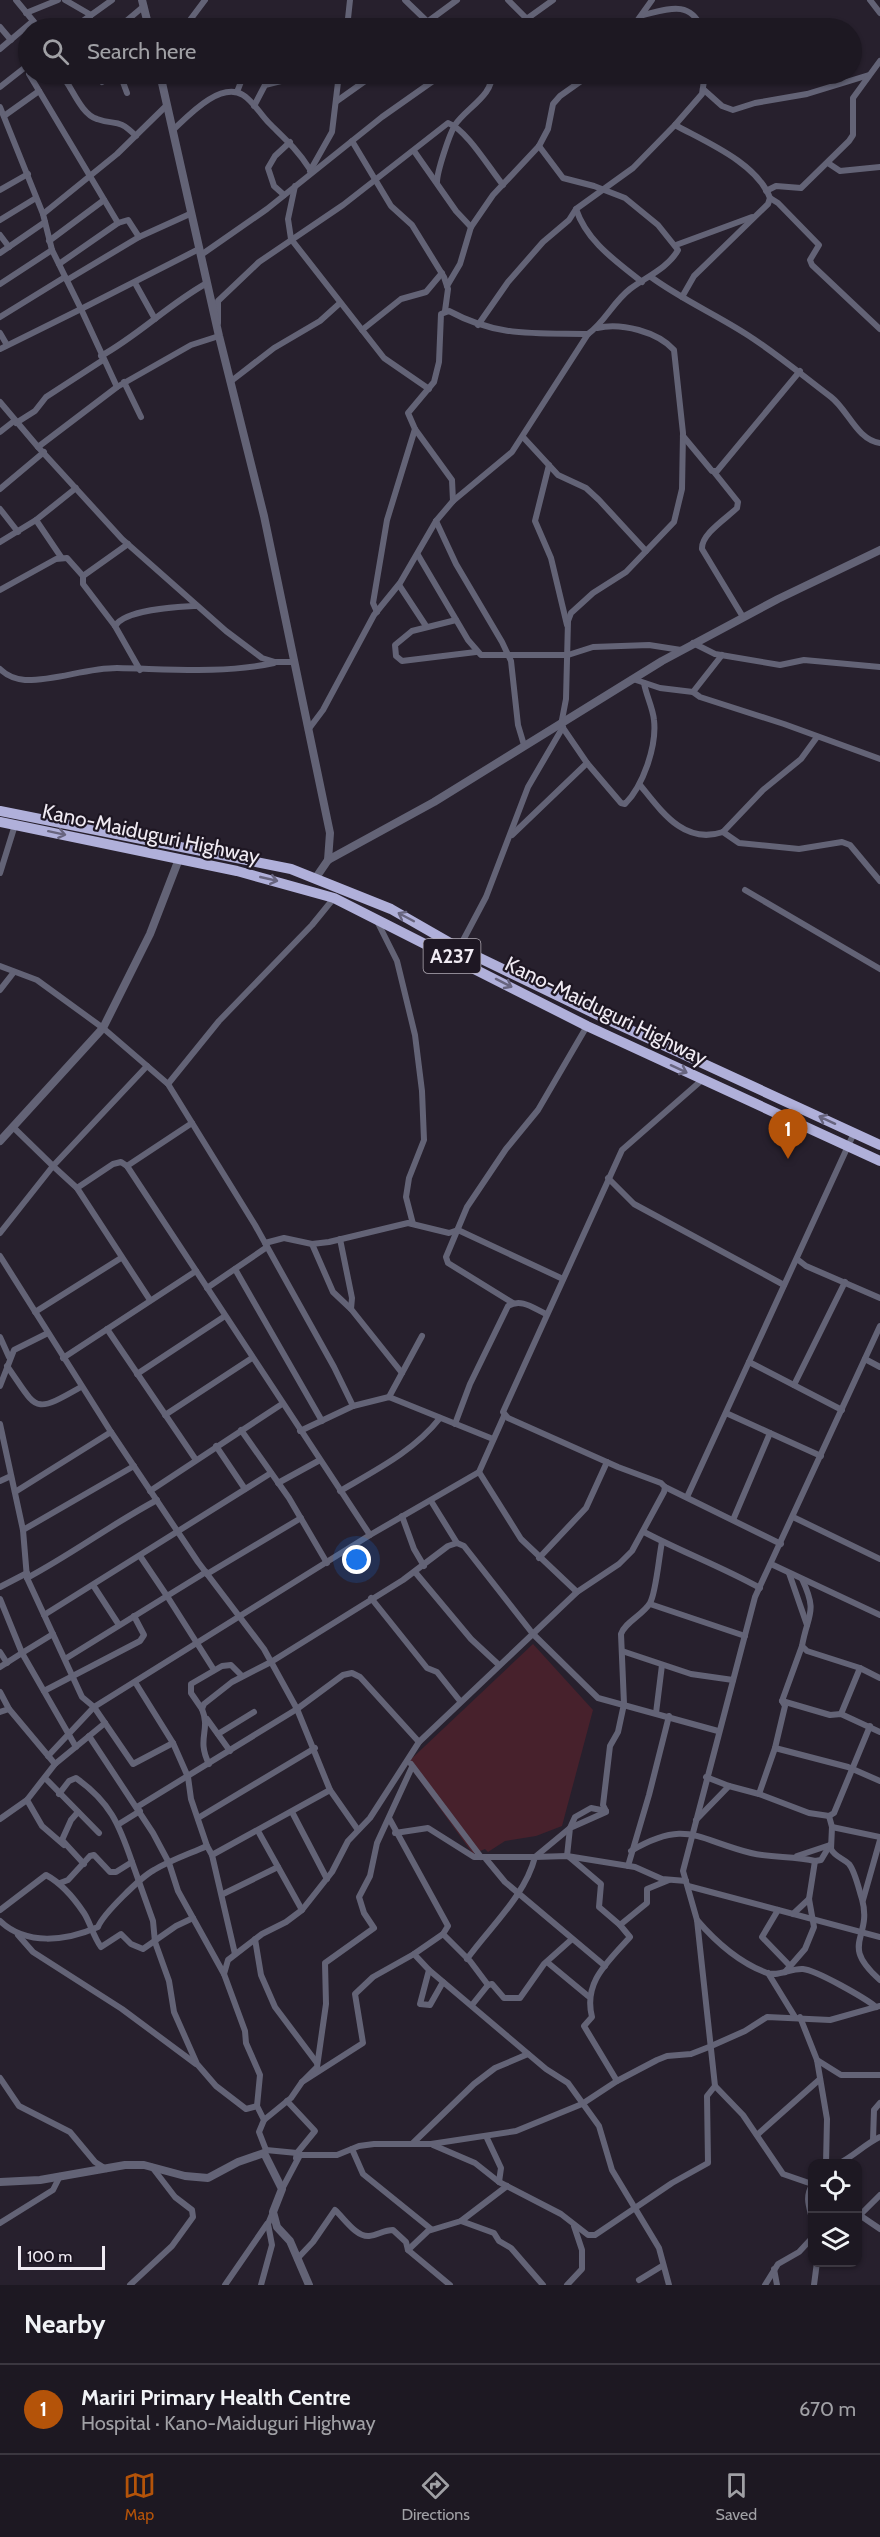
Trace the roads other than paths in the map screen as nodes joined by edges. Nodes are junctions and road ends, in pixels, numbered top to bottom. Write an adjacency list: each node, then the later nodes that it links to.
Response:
1 (16, 0): 14 (street)
2 (54, 0): 14 (street)
3 (65, 0): 16 (street)
4 (112, 0): 16 (street)
5 (205, 0): 22 (street)
6 (350, 0): 23 (street)
7 (405, 0): 24 (street)
8 (457, 0): 25 (street)
9 (508, 0): 26 (street)
10 (553, 0): 27 (street)
11 (652, 0): 17 (street)
12 (870, 0): 15 (street)
13 (143, 3): 20 (street); 21 (street)
14 (26, 13): 18 (street)
15 (880, 13)
16 (92, 15): 19 (street)
17 (643, 15): 28 (street); 29 (street)
18 (30, 18)
19 (88, 18)
20 (128, 18)
21 (147, 18)
22 (192, 18)
23 (348, 18)
24 (424, 18)
25 (433, 18)
26 (526, 18)
27 (528, 18)
28 (640, 18)
29 (695, 18)
30 (0, 27): 32 (street)
31 (18, 34): 32 (street)
32 (11, 40): 33 (street)
33 (0, 49)
34 (880, 61): 35 (street)
35 (869, 75): 37 (street); 69 (street)
36 (18, 76): 51 (street)
37 (862, 77)
38 (35, 84): 53 (street)
39 (68, 84): 64 (street)
40 (124, 84): 55 (street)
41 (162, 84): 57 (street)
42 (240, 84): 54 (street)
43 (270, 84): 58 (street)
44 (338, 84): 56 (street)
45 (361, 84): 56 (street)
46 (429, 84): 65 (street)
47 (489, 84): 61 (street)
48 (577, 84): 67 (street)
49 (704, 84): 52 (street)
50 (840, 84): 52 (street)
51 (0, 87)
52 (704, 89): 62 (street)
53 (39, 91): 60 (street); 73 (street)
54 (237, 92): 58 (street); 63 (street)
55 (127, 93)
56 (337, 101): 71 (street)
57 (167, 105): 63 (street); 64 (street)
58 (254, 106): 66 (street)
59 (0, 107): 60 (street)
60 (4, 116): 72 (street)
61 (454, 125): 68 (street); 75 (street); 76 (street)
62 (675, 125): 78 (street); 80 (street)
63 (172, 130): 86 (street)
64 (136, 136): 73 (street)
65 (352, 141): 71 (street); 74 (street)
66 (290, 142): 71 (street); 81 (street)
67 (539, 146): 76 (street); 78 (street)
68 (414, 152): 74 (street); 75 (street)
69 (828, 163): 70 (street); 80 (street)
70 (880, 166)
71 (310, 171): 77 (street)
72 (28, 174): 79 (street); 82 (street)
73 (89, 176): 84 (street); 87 (street)
74 (375, 179): 95 (street); 103 (street)
75 (437, 182): 92 (street)
76 (503, 184): 92 (street)
77 (295, 186): 81 (street); 95 (street)
78 (602, 189): 85 (street); 97 (street)
79 (0, 190)
80 (766, 191): 83 (street)
81 (284, 195): 100 (street)
82 (36, 198): 87 (street); 89 (street)
83 (770, 198): 88 (street); 119 (street)
84 (104, 200): 91 (street); 96 (street)
85 (576, 209): 106 (street); 117 (street)
86 (192, 213): 94 (street); 100 (street)
87 (43, 214): 90 (street)
88 (756, 216): 97 (street); 111 (street)
89 (0, 220)
90 (45, 222): 96 (street); 98 (street)
91 (118, 223): 94 (street); 102 (street)
92 (471, 227): 110 (street)
93 (0, 235): 98 (street)
94 (139, 237): 105 (street)
95 (291, 238): 112 (street); 123 (street)
96 (50, 241): 99 (street)
97 (676, 245): 104 (street)
98 (9, 247): 101 (street)
99 (52, 250): 102 (street); 109 (street)
100 (200, 252): 107 (street); 108 (street)
101 (0, 253)
102 (59, 264): 105 (street)
103 (442, 273): 110 (street); 120 (street)
104 (651, 277): 106 (street); 111 (street)
105 (66, 278): 113 (street); 115 (street)
106 (642, 282): 118 (street)
107 (135, 283): 113 (street); 116 (street)
108 (207, 283): 116 (street); 123 (street)
109 (0, 284)
110 (447, 286): 114 (street)
111 (682, 297): 127 (street)
112 (340, 303): 120 (street); 129 (street)
113 (81, 309): 124 (street); 126 (street)
114 (445, 311): 117 (street); 131 (street)
115 (0, 317)
116 (155, 319): 126 (street)
117 (478, 325): 122 (street)
118 (597, 328): 122 (street); 137 (street)
119 (880, 329)
120 (362, 330): 131 (street)
121 (0, 333): 124 (street)
122 (588, 334): 138 (street)
123 (219, 336): 128 (street); 129 (street)
124 (7, 345): 125 (street)
125 (0, 349)
126 (102, 358): 130 (street); 134 (street)
127 (800, 371): 139 (street); 142 (street)
128 (124, 382): 130 (street); 133 (street)
129 (230, 382): 172 (street)
130 (117, 387): 140 (street)
131 (429, 389): 135 (street)
132 (0, 402): 134 (street)
133 (141, 417)
134 (15, 422): 136 (street); 140 (street)
135 (415, 429): 145 (street); 160 (street)
136 (0, 432)
137 (683, 436): 142 (street); 153 (street)
138 (523, 437): 141 (street); 145 (street)
139 (880, 443)
140 (41, 449): 143 (street); 144 (street)
141 (549, 465): 153 (street); 165 (street)
142 (714, 472): 161 (street)
143 (76, 488): 147 (street); 151 (street)
144 (0, 489)
145 (453, 501): 148 (street)
146 (0, 509): 149 (street)
147 (36, 520): 149 (street); 155 (street)
148 (436, 521): 154 (street); 171 (street)
149 (18, 532): 150 (street)
150 (0, 542)
151 (128, 544): 156 (street); 159 (street)
152 (880, 550): 161 (street)
153 (646, 551): 165 (street)
154 (417, 555): 157 (street); 162 (street)
155 (61, 557): 156 (street); 158 (street)
156 (83, 576): 163 (street)
157 (399, 585): 160 (street); 164 (street)
158 (0, 590)
159 (196, 606): 163 (street); 173 (street)
160 (377, 612): 181 (street)
161 (743, 616): 166 (street)
162 (456, 620): 164 (street); 168 (street)
163 (115, 626): 176 (street)
164 (426, 626): 168 (street)
165 (568, 628): 169 (street)
166 (693, 643): 167 (street); 170 (street)
167 (681, 650): 169 (street); 177 (street)
168 (476, 652): 171 (street)
169 (568, 655): 171 (street); 180 (street)
170 (722, 655): 174 (street); 179 (street)
171 (508, 657): 183 (street)
172 (293, 662): 173 (street); 181 (street)
173 (275, 663): 176 (street)
174 (880, 667)
175 (0, 669): 176 (street)
176 (140, 670)
177 (633, 680): 178 (street); 180 (street)
178 (644, 683): 179 (street); 186 (street)
179 (693, 692): 182 (street)
180 (562, 726): 183 (street); 185 (street); 191 (street)
181 (308, 730): 193 (street)
182 (817, 737): 184 (street); 190 (street)
183 (524, 746): 193 (street)
184 (880, 759)
185 (587, 763): 186 (street); 191 (street)
186 (640, 785): 190 (street)
187 (0, 811): 195 (highway, Kano-Maiduguri Highway / A237)
188 (0, 822): 189 (highway, Kano-Maiduguri Highway / A237)
189 (15, 825): 192 (highway, Kano-Maiduguri Highway / A237, one-way to 192); 194 (street)
190 (723, 832): 196 (street)
191 (508, 838): 200 (street)
192 (179, 859): 198 (highway, Kano-Maiduguri Highway / A237, one-way to 198); 206 (street)
193 (328, 860): 195 (street)
194 (0, 873)
195 (315, 879): 200 (highway, Kano-Maiduguri Highway / A237, one-way to 195)
196 (880, 881)
197 (744, 890): 202 (street)
198 (334, 898): 199 (highway, Kano-Maiduguri Highway / A237); 209 (street)
199 (375, 918): 205 (highway, Kano-Maiduguri Highway / A237, one-way to 205); 221 (street)
200 (459, 948): 212 (highway, Kano-Maiduguri Highway / A237, one-way to 200)
201 (0, 966): 203 (street)
202 (880, 969)
203 (14, 972): 204 (street); 206 (street)
204 (0, 990)
205 (587, 1026): 208 (highway, Kano-Maiduguri Highway / A237, one-way to 208); 222 (street)
206 (103, 1028): 207 (street); 211 (street)
207 (147, 1066): 209 (street); 217 (street)
208 (702, 1080): 215 (highway, Kano-Maiduguri Highway / A237); 219 (street)
209 (168, 1084): 210 (street)
210 (192, 1123): 218 (street); 226 (street)
211 (13, 1127): 213 (street); 217 (street)
212 (854, 1132): 214 (highway, Kano-Maiduguri Highway / A237); 215 (street)
213 (0, 1141)
214 (880, 1145)
215 (847, 1146): 216 (highway, Kano-Maiduguri Highway / A237); 229 (street)
216 (880, 1161)
217 (53, 1166): 220 (street); 223 (street)
218 (127, 1166): 220 (street); 231 (street)
219 (608, 1178): 232 (street); 234 (street)
220 (77, 1188): 228 (street)
221 (413, 1224): 222 (street); 224 (street)
222 (458, 1230): 232 (street); 238 (street)
223 (0, 1233)
224 (340, 1239): 225 (street); 239 (street)
225 (312, 1244): 226 (street); 239 (street)
226 (266, 1245): 230 (street); 262 (street)
227 (0, 1256): 240 (street)
228 (121, 1258): 237 (street); 240 (street)
229 (797, 1259): 233 (street); 234 (street)
230 (235, 1269): 235 (street); 268 (street)
231 (196, 1271): 235 (street); 237 (street)
232 (563, 1279): 241 (street)
233 (845, 1282): 236 (street); 257 (street)
234 (784, 1285): 252 (street)
235 (207, 1288): 242 (street)
236 (880, 1298)
237 (150, 1300): 244 (street)
238 (513, 1303): 241 (street); 270 (street)
239 (351, 1309): 255 (street)
240 (35, 1312): 245 (street)
241 (546, 1314): 266 (street)
242 (225, 1316): 250 (street); 256 (street)
243 (880, 1326): 251 (street)
244 (107, 1329): 249 (street); 256 (street)
245 (48, 1333): 248 (street); 249 (street)
246 (422, 1336): 255 (street)
247 (0, 1337): 248 (street)
248 (9, 1357): 253 (street)
249 (63, 1358): 259 (street)
250 (252, 1358): 261 (street); 265 (street)
251 (865, 1359): 254 (street); 263 (street)
252 (749, 1362): 257 (street); 264 (street)
253 (7, 1366): 258 (street); 259 (street)
254 (880, 1366)
255 (402, 1373): 260 (street)
256 (137, 1374): 265 (street)
257 (794, 1385): 263 (street)
258 (0, 1386)
259 (81, 1386): 273 (street)
260 (389, 1397): 262 (street); 267 (street)
261 (282, 1404): 271 (street); 272 (street)
262 (352, 1406): 268 (street)
263 (842, 1410): 277 (street)
264 (726, 1413): 274 (street); 292 (street)
265 (165, 1415): 278 (street)
266 (504, 1416): 275 (street); 280 (street)
267 (440, 1418): 270 (street); 290 (street)
268 (322, 1421): 272 (street)
269 (0, 1424): 284 (street)
270 (455, 1424): 275 (street)
271 (241, 1430): 276 (street); 283 (street)
272 (300, 1431): 279 (street)
273 (111, 1432): 281 (street); 291 (street)
274 (770, 1433): 277 (street); 298 (street)
275 (493, 1439): 282 (street)
276 (216, 1446): 278 (street); 288 (street)
277 (821, 1456): 296 (street)
278 (196, 1460): 289 (street)
279 (320, 1460): 286 (street); 290 (street)
280 (607, 1462): 287 (street); 307 (street)
281 (134, 1466): 289 (street); 299 (street)
282 (479, 1472): 294 (street); 307 (street)
283 (271, 1473): 286 (street); 288 (street)
284 (12, 1476): 285 (street); 291 (street)
285 (0, 1480)
286 (279, 1483): 297 (street)
287 (665, 1487): 292 (street); 300 (street)
288 (245, 1490): 301 (street)
289 (150, 1491): 293 (street)
290 (340, 1491): 302 (street)
291 (15, 1492): 299 (street)
292 (687, 1497): 298 (street)
293 (157, 1500): 301 (street); 315 (street)
294 (431, 1501): 295 (street); 304 (street)
295 (402, 1515): 302 (street); 311 (street)
296 (793, 1517): 305 (street); 308 (street)
297 (301, 1518): 309 (street); 313 (street)
298 (733, 1520): 305 (street)
299 (23, 1530): 315 (street)
300 (644, 1532): 303 (street); 320 (street)
301 (178, 1533): 306 (street); 313 (street)
302 (370, 1535): 309 (street)
303 (662, 1542): 319 (street); 324 (street)
304 (457, 1543): 311 (street); 332 (street)
305 (781, 1544): 310 (street)
306 (140, 1556): 317 (street); 321 (street)
307 (539, 1558): 320 (street)
308 (880, 1559)
309 (327, 1563): 328 (street)
310 (771, 1564): 314 (street); 319 (street)
311 (424, 1566): 312 (street)
312 (415, 1572): 322 (street); 342 (street)
313 (206, 1573): 321 (street); 328 (street)
314 (789, 1573): 316 (street); 330 (street)
315 (27, 1575): 318 (street); 325 (street)
316 (802, 1579): 326 (street); 330 (street)
317 (93, 1586): 325 (street); 329 (street)
318 (0, 1587)
319 (760, 1588): 333 (street)
320 (577, 1592): 332 (street)
321 (167, 1596): 327 (street); 334 (street)
322 (371, 1598): 340 (street); 354 (street)
323 (0, 1599): 338 (street)
324 (650, 1604): 333 (street); 336 (street)
325 (44, 1615): 331 (street)
326 (880, 1615)
327 (134, 1616): 329 (street); 348 (street)
328 (240, 1617): 334 (street); 340 (street)
329 (119, 1625): 339 (street)
330 (807, 1625): 335 (street)
331 (53, 1634): 338 (street); 339 (street)
332 (533, 1634): 342 (street); 356 (street)
333 (745, 1636): 350 (street)
334 (198, 1642): 346 (street); 351 (street)
335 (802, 1646): 345 (street); 355 (street)
336 (622, 1651): 343 (street); 356 (street)
337 (0, 1652): 341 (street)
338 (22, 1653): 341 (street); 352 (street)
339 (65, 1659): 348 (street)
340 (271, 1662): 347 (street); 360 (street)
341 (7, 1663): 344 (street)
342 (499, 1665): 354 (street)
343 (662, 1665): 350 (street); 363 (street)
344 (0, 1667)
345 (860, 1668): 349 (street); 364 (street)
346 (214, 1670): 347 (street); 359 (street)
347 (242, 1676): 359 (street)
348 (73, 1677): 352 (street); 357 (street)
349 (880, 1678)
350 (733, 1680): 369 (street)
351 (135, 1682): 357 (street); 375 (street)
352 (44, 1691): 372 (street)
353 (0, 1692): 358 (street)
354 (460, 1701): 374 (street)
355 (782, 1701): 364 (street); 378 (street)
356 (624, 1704): 363 (street); 405 (street)
357 (94, 1707): 367 (street); 372 (street)
358 (9, 1709): 361 (street); 380 (street)
359 (202, 1709): 366 (street)
360 (297, 1709): 374 (street); 377 (street); 379 (street)
361 (0, 1712)
362 (254, 1712): 371 (street)
363 (656, 1713): 365 (street)
364 (842, 1714): 368 (street)
365 (669, 1716): 369 (street); 415 (street)
366 (207, 1719): 371 (street); 383 (street)
367 (105, 1723): 373 (street); 375 (street)
368 (870, 1726): 370 (street); 385 (street)
369 (718, 1731): 387 (street)
370 (880, 1732)
371 (218, 1734): 379 (street)
372 (68, 1735): 376 (street); 380 (street)
373 (89, 1736): 376 (street); 395 (street)
374 (419, 1742): 381 (street)
375 (173, 1743): 386 (street)
376 (76, 1747): 382 (street)
377 (315, 1748): 391 (street); 399 (street)
378 (775, 1748): 385 (street); 393 (street)
379 (230, 1751): 383 (street)
380 (48, 1756): 382 (street)
381 (407, 1757): 384 (street); 406 (street)
382 (55, 1764): 388 (street)
383 (209, 1764): 386 (street)
384 (412, 1767): 400 (street); 420 (street)
385 (851, 1768): 389 (street); 398 (street)
386 (188, 1777): 395 (street); 399 (street)
387 (706, 1777): 390 (street); 402 (street)
388 (46, 1779): 392 (street); 394 (street)
389 (880, 1781)
390 (729, 1786): 393 (street); 402 (street)
391 (330, 1790): 397 (street); 406 (street)
392 (59, 1794): 396 (street); 403 (street)
393 (759, 1794): 398 (street)
394 (27, 1800): 401 (street); 412 (street)
395 (138, 1809): 403 (street); 423 (street)
396 (78, 1812): 408 (street); 412 (street)
397 (292, 1812): 407 (street); 427 (street)
398 (829, 1816): 404 (street)
399 (198, 1818): 414 (street)
400 (388, 1818): 409 (street); 473 (street)
401 (0, 1819)
402 (695, 1821): 410 (street)
403 (119, 1824): 422 (street)
404 (832, 1827): 411 (street); 413 (street)
405 (570, 1828): 417 (street); 418 (street)
406 (358, 1830): 427 (street)
407 (258, 1831): 416 (street); 425 (street)
408 (99, 1833)
409 (395, 1833): 420 (street); 448 (street)
410 (692, 1833): 415 (street); 419 (street); 431 (street)
411 (880, 1839): 435 (street)
412 (64, 1845): 424 (street)
413 (830, 1845): 419 (street); 421 (street); 435 (street)
414 (207, 1846): 416 (street); 423 (street)
415 (631, 1851): 426 (street)
416 (213, 1855): 433 (street)
417 (567, 1856): 418 (street); 426 (street); 444 (street)
418 (535, 1857): 420 (street); 432 (street)
419 (794, 1857): 421 (street)
420 (484, 1858): 432 (street)
421 (815, 1861): 434 (street)
422 (132, 1862): 424 (street); 430 (street)
423 (169, 1863): 430 (street); 440 (street)
424 (84, 1864): 429 (street)
425 (278, 1866): 433 (street); 437 (street)
426 (627, 1866): 428 (street)
427 (327, 1879): 437 (street)
428 (670, 1880): 431 (street); 444 (street)
429 (60, 1883): 436 (street); 445 (street)
430 (139, 1884): 445 (street); 452 (street)
431 (687, 1884): 438 (street); 442 (street)
432 (518, 1890): 451 (street); 455 (street)
433 (223, 1894): 453 (street)
434 (809, 1899): 439 (street); 441 (street)
435 (862, 1902): 446 (street)
436 (0, 1910)
437 (302, 1910): 450 (street)
438 (778, 1910): 439 (street); 458 (street)
439 (793, 1914): 441 (street)
440 (193, 1918): 452 (street); 461 (street)
441 (811, 1918): 446 (street); 458 (street)
442 (697, 1920): 462 (street); 470 (street)
443 (0, 1921): 447 (street)
444 (620, 1925): 457 (street)
445 (90, 1931): 447 (street); 452 (street)
446 (861, 1931): 449 (street); 463 (street)
447 (17, 1934): 474 (street)
448 (443, 1934): 454 (street); 455 (street)
449 (880, 1937)
450 (255, 1939): 453 (street); 473 (street)
451 (572, 1939): 456 (street); 457 (street)
452 (155, 1942): 474 (street)
453 (235, 1954): 461 (street)
454 (414, 1954): 459 (street); 479 (street)
455 (468, 1959): 465 (street)
456 (547, 1962): 465 (street); 466 (street)
457 (605, 1966): 466 (street)
458 (790, 1966): 460 (street)
459 (429, 1970): 464 (street); 464 (street)
460 (784, 1973): 462 (street); 468 (street)
461 (224, 1974): 484 (street)
462 (768, 1974): 469 (street)
463 (880, 1980)
464 (443, 1982): 467 (street)
465 (488, 1985): 467 (street)
466 (588, 1996): 478 (street)
467 (472, 2005): 471 (street)
468 (878, 2006): 469 (street)
469 (797, 2017): 470 (street); 472 (street)
470 (709, 2047): 478 (street); 480 (street)
471 (528, 2054): 483 (street); 489 (street)
472 (818, 2060): 475 (street); 477 (street)
473 (317, 2063): 479 (street)
474 (197, 2064): 484 (street)
475 (880, 2075)
476 (0, 2078): 500 (street)
477 (820, 2079): 486 (street); 495 (street)
478 (617, 2081): 483 (street)
479 (302, 2082): 481 (street)
480 (715, 2086): 486 (street); 508 (street)
481 (287, 2101): 485 (street); 493 (street)
482 (880, 2103): 488 (street)
483 (582, 2104): 487 (street); 508 (street)
484 (257, 2106): 485 (street)
485 (264, 2120): 492 (street)
486 (757, 2135): 504 (street)
487 (486, 2136): 490 (street); 503 (street)
488 (877, 2138): 494 (street)
489 (413, 2144): 490 (street); 491 (street)
490 (430, 2144): 503 (street)
491 (352, 2149): 498 (street); 516 (street)
492 (265, 2151): 493 (street); 499 (street); 506 (street)
493 (297, 2152): 498 (street)
494 (856, 2155): 496 (street); 497 (street)
495 (826, 2159)
496 (846, 2159)
497 (854, 2159)
498 (296, 2161): 506 (street)
499 (152, 2167): 500 (street); 525 (street)
500 (107, 2169): 501 (street)
501 (60, 2176): 502 (street); 513 (street)
502 (0, 2182)
503 (499, 2182): 505 (street)
504 (808, 2183)
505 (507, 2186): 512 (street); 515 (street)
506 (282, 2190): 509 (street)
507 (880, 2195): 510 (street)
508 (634, 2209): 515 (street); 521 (street)
509 (273, 2212): 514 (street); 520 (street)
510 (862, 2213)
511 (862, 2218): 517 (street)
512 (461, 2221): 516 (street); 530 (street)
513 (0, 2223)
514 (268, 2224): 526 (street); 527 (street)
515 (574, 2225): 531 (street)
516 (431, 2229): 519 (street)
517 (880, 2229)
518 (808, 2242): 523 (street)
519 (408, 2250): 520 (street); 529 (street)
520 (297, 2259): 528 (street)
521 (662, 2266): 524 (street); 532 (street)
522 (816, 2267): 535 (street)
523 (774, 2269): 533 (street); 534 (street)
524 (639, 2280)
525 (130, 2285)
526 (225, 2285)
527 (261, 2285)
528 (309, 2285)
529 (450, 2285)
530 (543, 2285)
531 (567, 2285)
532 (669, 2285)
533 (765, 2285)
534 (777, 2285)
535 (814, 2285)

